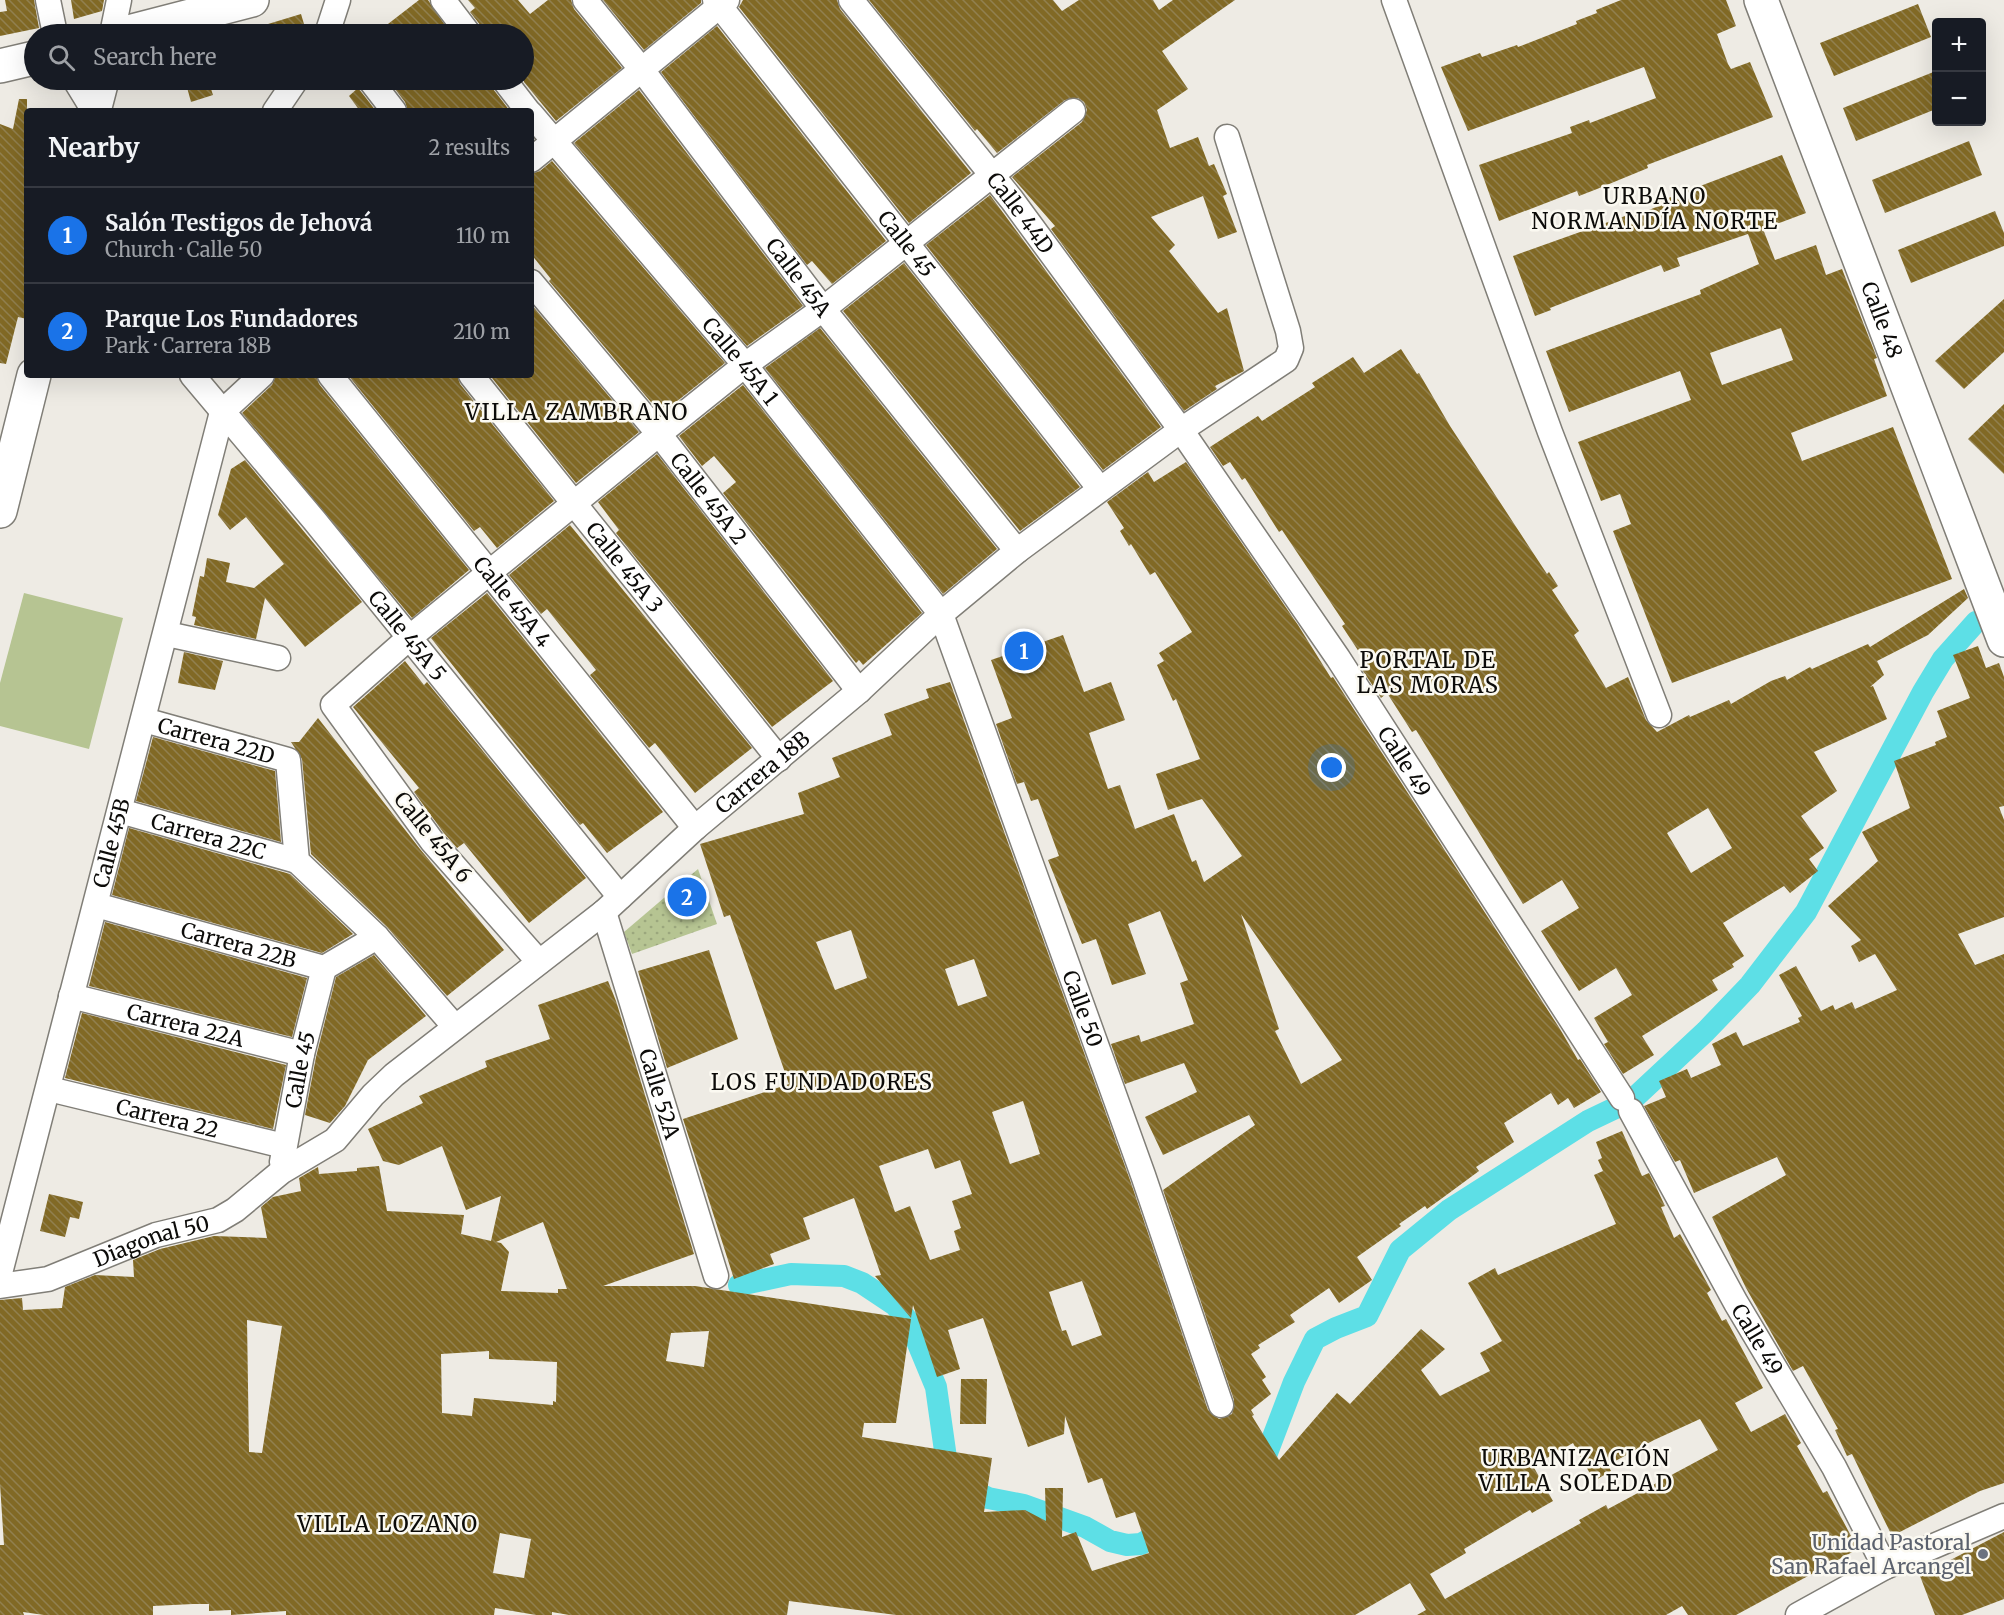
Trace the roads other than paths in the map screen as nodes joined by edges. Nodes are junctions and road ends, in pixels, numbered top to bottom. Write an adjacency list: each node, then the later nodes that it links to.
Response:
1 (48, 0): 11 (street)
2 (119, 0): 12 (street)
3 (252, 0): 13 (street)
4 (338, 0): 14 (street)
5 (442, 0): 15 (street)
6 (585, 0): 18 (street, Calle 45A)
7 (850, 0): 34 (street, Calle 44D)
8 (1394, 0): 58 (street)
9 (1761, 0): 53 (street, Calle 48)
10 (721, 2): 18 (street); 35 (street, Calle 45)
11 (53, 24)
12 (114, 24)
13 (159, 24)
14 (333, 24)
15 (461, 24)
16 (24, 60): 17 (street)
17 (0, 66)
18 (642, 70): 32 (street); 37 (street, Calle 45A)
19 (81, 90): 24 (street)
20 (99, 90): 25 (street)
21 (289, 90): 26 (street)
22 (378, 90): 27 (street)
23 (512, 90): 28 (street, Calle 45A 1)
24 (92, 108)
25 (95, 108)
26 (277, 108)
27 (392, 108)
28 (526, 108)
29 (1073, 111): 34 (street)
30 (534, 118): 32 (street, Calle 45A 1)
31 (1227, 137): 45 (street, Carrera 18B)
32 (553, 143): 33 (street); 38 (street, Calle 45A 1)
33 (534, 158)
34 (991, 176): 35 (street); 45 (street, Calle 44D)
35 (907, 243): 37 (street); 47 (street, Calle 45)
36 (534, 286): 46 (street, Calle 45A 2)
37 (823, 309): 38 (street); 50 (street, Calle 45A)
38 (745, 365): 46 (street); 52 (street, Calle 45A 1)
39 (33, 378): 49 (street)
40 (194, 378): 44 (street, Calle 45A 5)
41 (259, 378): 44 (street)
42 (332, 378): 51 (street, Calle 45A 4)
43 (473, 378): 48 (street, Calle 45A 3)
44 (222, 412): 54 (street, Calle 45B); 55 (street, Calle 45A 5)
45 (1181, 430): 47 (street, Carrera 18B); 80 (street, Calle 49)
46 (659, 434): 48 (street); 57 (street, Calle 45A 2)
47 (1100, 489): 50 (street, Carrera 18B)
48 (574, 504): 51 (street); 60 (street, Calle 45A 3)
49 (0, 511)
50 (1017, 551): 52 (street, Carrera 18B)
51 (491, 572): 55 (street); 62 (street, Calle 45A 4)
52 (941, 614): 57 (street, Carrera 18B); 78 (street, Calle 50)
53 (2000, 624)
54 (167, 634): 56 (street); 59 (street, Calle 45B)
55 (410, 638): 65 (street, Calle 45A 5); 67 (street, Calle 45A 6)
56 (278, 658)
57 (859, 691): 60 (street, Carrera 18B)
58 (1659, 715)
59 (144, 720): 61 (street, Calle 45B); 63 (street, Carrera 22D)
60 (779, 759): 62 (street, Carrera 18B)
61 (120, 811): 63 (street, Carrera 22C); 64 (street, Calle 45B)
62 (695, 828): 65 (street, Carrera 18B)
63 (297, 861): 66 (street)
64 (96, 905): 68 (street, Carrera 22B); 69 (street, Calle 45B)
65 (612, 905): 67 (street, Carrera 18B); 76 (street, Calle 52A)
66 (376, 937): 68 (street, Carrera 22B); 70 (street)
67 (539, 962): 70 (street, Carrera 18B)
68 (324, 968): 71 (street, Calle 45)
69 (71, 996): 71 (street, Carrera 22A); 72 (street, Calle 45B)
70 (455, 1027): 74 (street, Carrera 18B)
71 (302, 1054): 73 (street, Calle 45)
72 (49, 1089): 73 (street, Carrera 22); 75 (street, Calle 45B)
73 (284, 1146): 74 (street, Calle 45)
74 (281, 1172): 77 (street, Diagonal 50)
75 (0, 1272)
76 (716, 1276)
77 (0, 1286)
78 (1221, 1406)
79 (2004, 1516): 80 (street)
80 (1885, 1567): 81 (street)
81 (1798, 1615)

